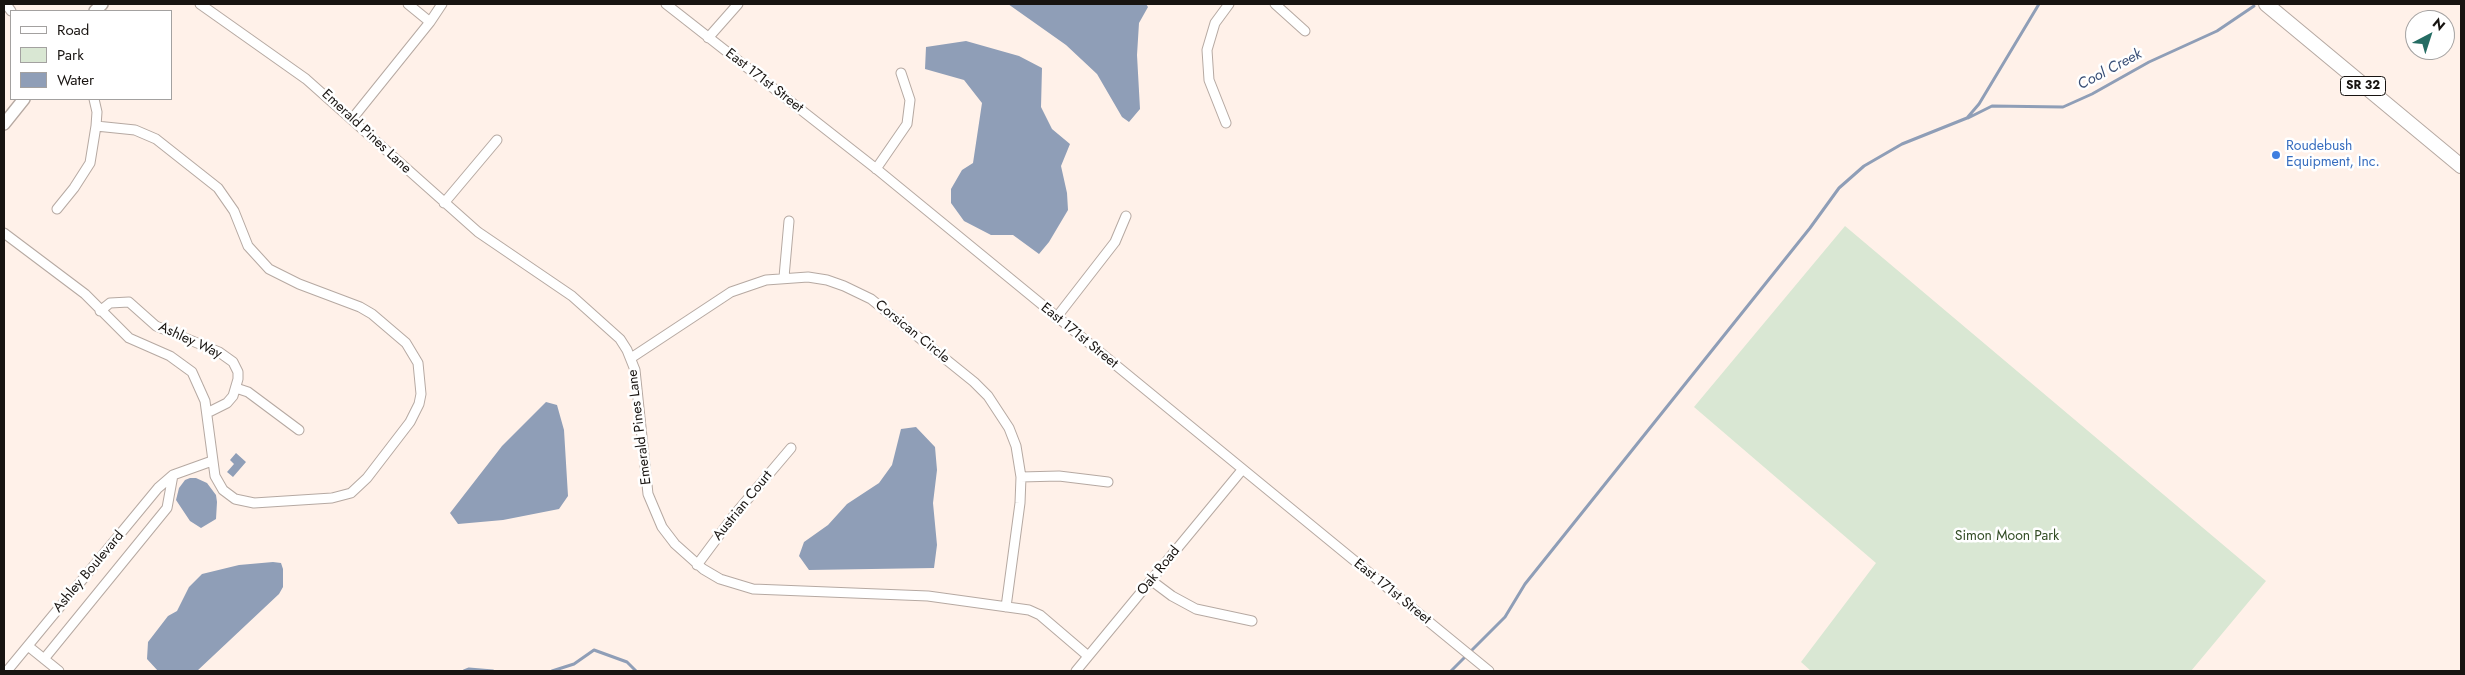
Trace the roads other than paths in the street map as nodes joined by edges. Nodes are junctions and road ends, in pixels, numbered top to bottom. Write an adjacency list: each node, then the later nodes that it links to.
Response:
1 (200, 4): 15 (street, Emerald Pines Lane)
2 (408, 4): 9 (street)
3 (442, 4): 9 (street)
4 (666, 4): 11 (street, East 171st Street)
5 (738, 4): 11 (street)
6 (1229, 4): 16 (street)
7 (1275, 4): 10 (street)
8 (2266, 4): 20 (main road, SR 32)
9 (430, 22): 15 (street)
10 (1305, 30)
11 (708, 38): 21 (street, East 171st Street)
12 (902, 73): 21 (street)
13 (23, 100): 17 (street)
14 (94, 100): 18 (street)
15 (352, 118): 22 (street, Emerald Pines Lane)
16 (1226, 123)
17 (4, 124)
18 (96, 126): 23 (street); 35 (street)
19 (497, 140): 22 (street)
20 (2461, 166)
21 (876, 169): 29 (street, East 171st Street)
22 (444, 203): 30 (street, Emerald Pines Lane)
23 (57, 209)
24 (1126, 216): 29 (street)
25 (789, 220): 27 (street)
26 (4, 233): 28 (street)
27 (784, 277): 30 (street, Corsican Circle); 38 (street, Corsican Circle)
28 (100, 311): 31 (street, Ashley Way); 32 (street)
29 (1056, 318): 36 (street, East 171st Street)
30 (631, 358): 40 (street, Emerald Pines Lane)
31 (236, 388): 32 (street); 33 (street)
32 (206, 413): 35 (street)
33 (299, 430)
34 (791, 448): 40 (street, Austrian Court)
35 (212, 461): 37 (street, Ashley Boulevard)
36 (1242, 470): 41 (street, Oak Road); 50 (street, East 171st Street)
37 (173, 476): 44 (street, Ashley Boulevard); 46 (street, Ashley Boulevard)
38 (1021, 477): 39 (street); 42 (street, Corsican Circle)
39 (1108, 482)
40 (697, 565): 42 (street, Emerald Pines Lane)
41 (1152, 580): 43 (street); 45 (street, Oak Road)
42 (1006, 606): 45 (street, Emerald Pines Lane)
43 (1252, 621)
44 (28, 646): 46 (street); 47 (street, Ashley Boulevard)
45 (1088, 656): 49 (street, Oak Road)
46 (44, 659): 48 (street)
47 (7, 671)
48 (59, 671)
49 (1076, 671)
50 (1489, 671)

